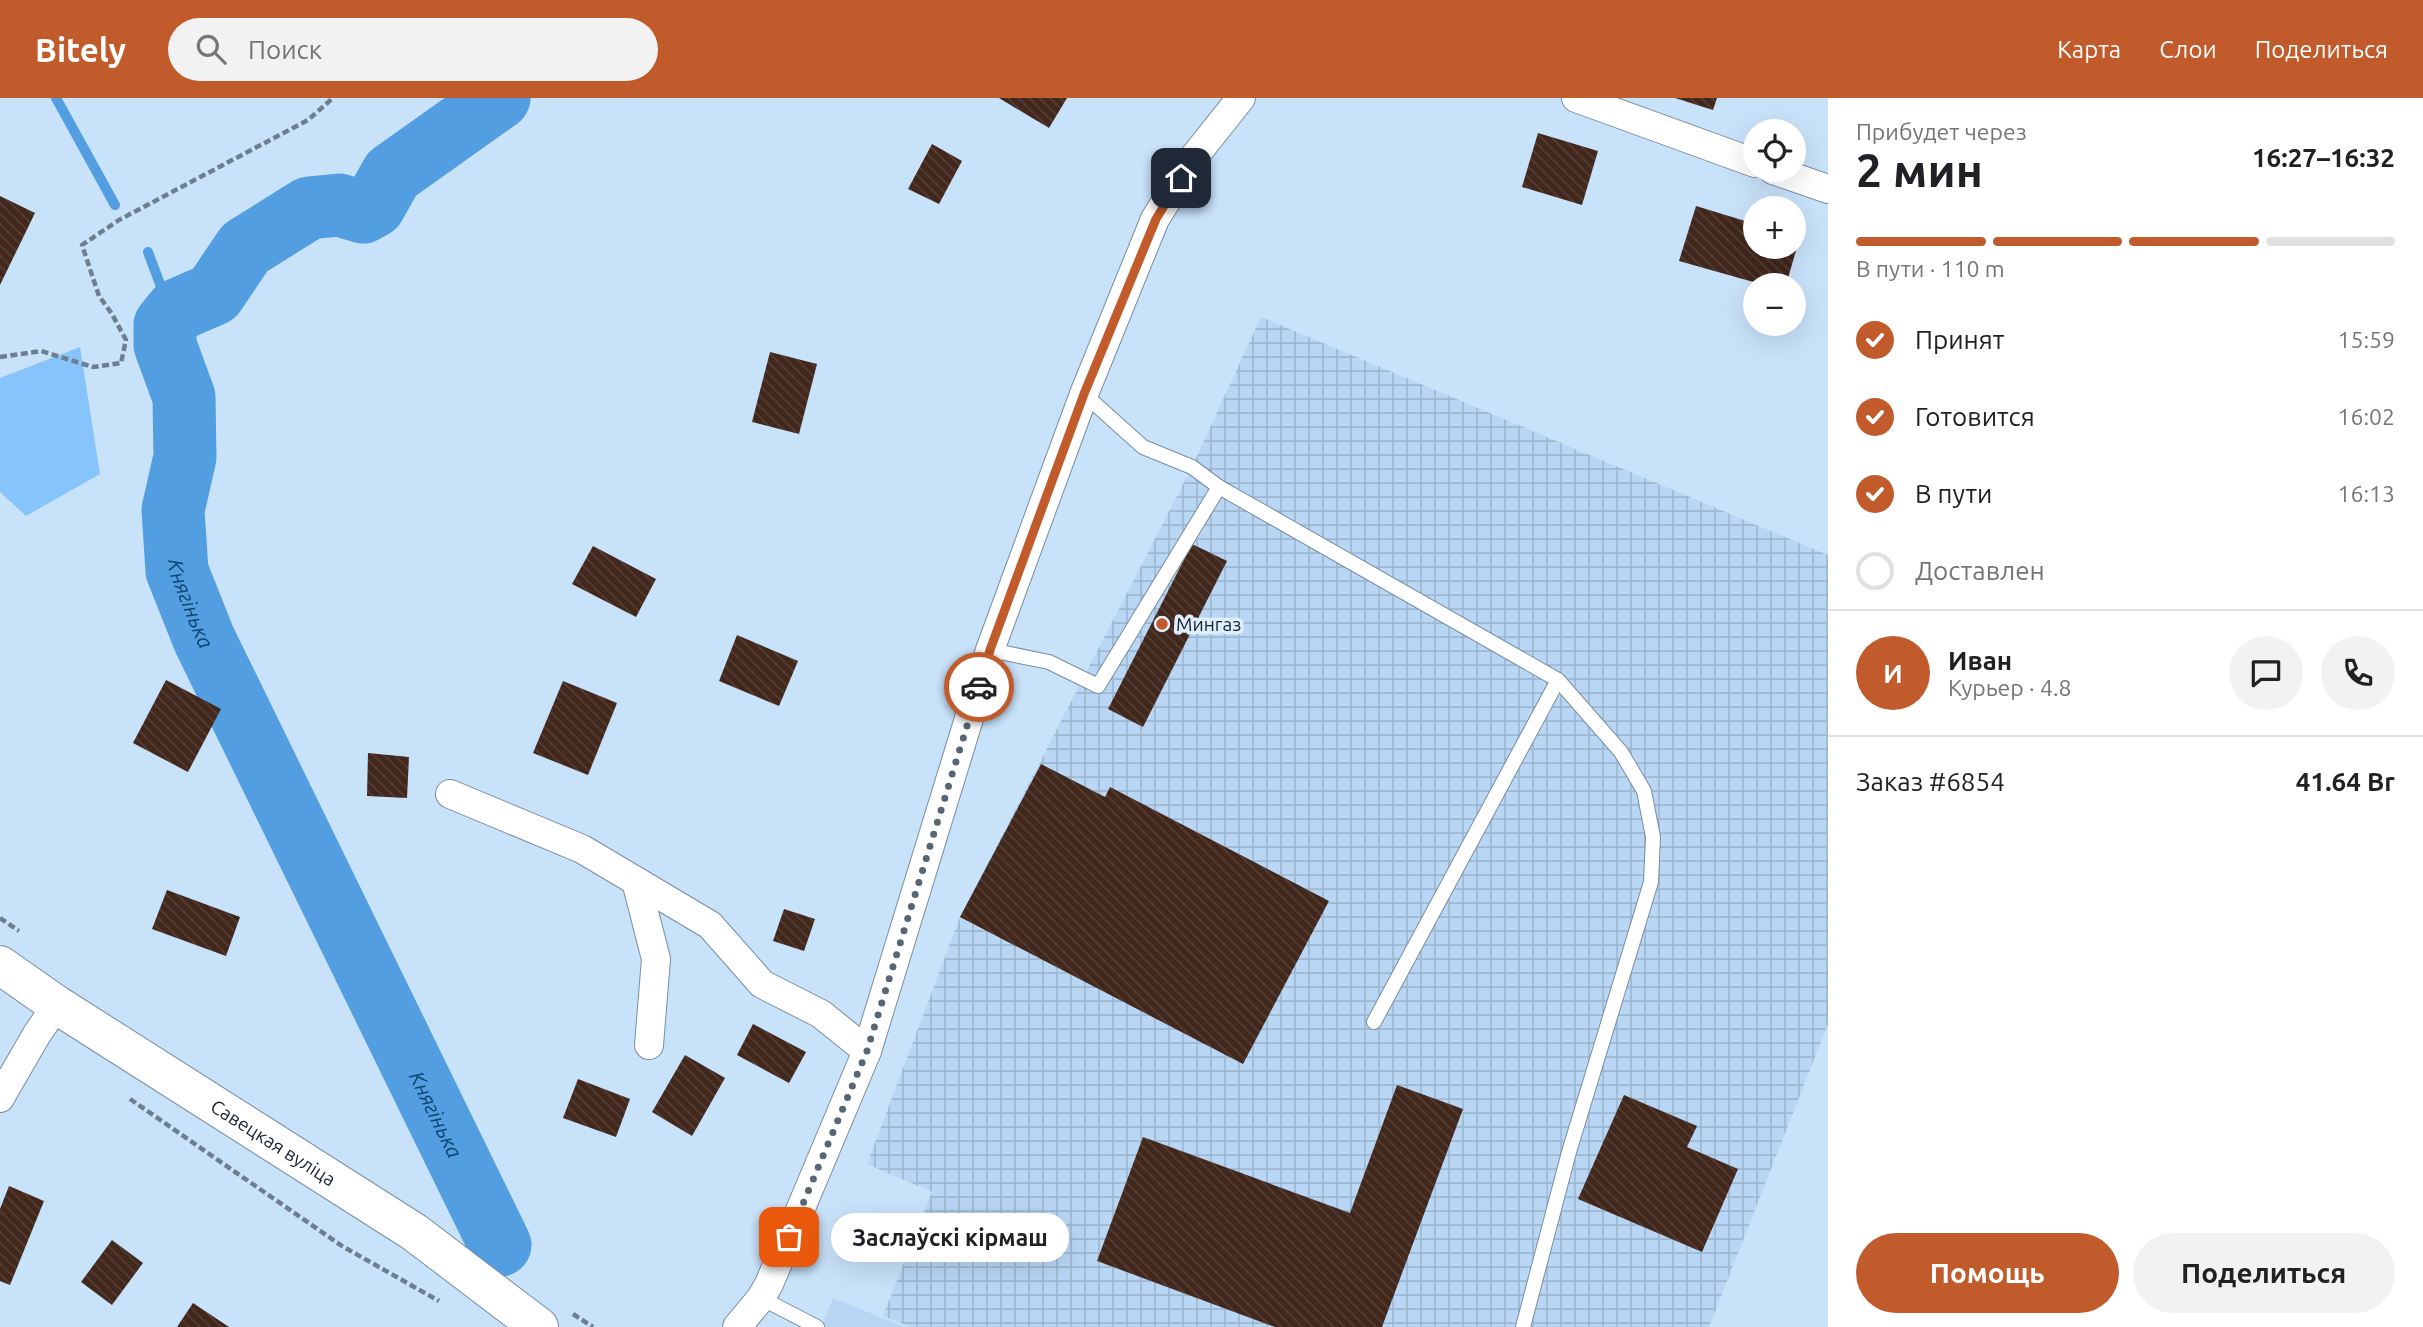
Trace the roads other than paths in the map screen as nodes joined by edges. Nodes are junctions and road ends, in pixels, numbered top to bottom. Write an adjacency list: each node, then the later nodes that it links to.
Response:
1 (1241, 98): 6 (street)
2 (1576, 98): 3 (street)
3 (1743, 159)
4 (1806, 181): 5 (street)
5 (1828, 189)
6 (1084, 394): 7 (lane); 8 (street)
7 (1219, 487): 8 (lane); 9 (lane)
8 (990, 650): 16 (street)
9 (1558, 680): 14 (lane); 22 (lane)
10 (450, 794): 11 (street)
11 (636, 881): 15 (street); 16 (street)
12 (0, 965): 13 (main road, Савецкая вуліца)
13 (57, 1005): 17 (street); 19 (main road, Савецкая вуліца)
14 (1374, 1022)
15 (649, 1045)
16 (867, 1051): 18 (street)
17 (0, 1098)
18 (761, 1298): 20 (street); 21 (lane)
19 (539, 1327)
20 (737, 1327)
21 (817, 1327)
22 (1523, 1327)

